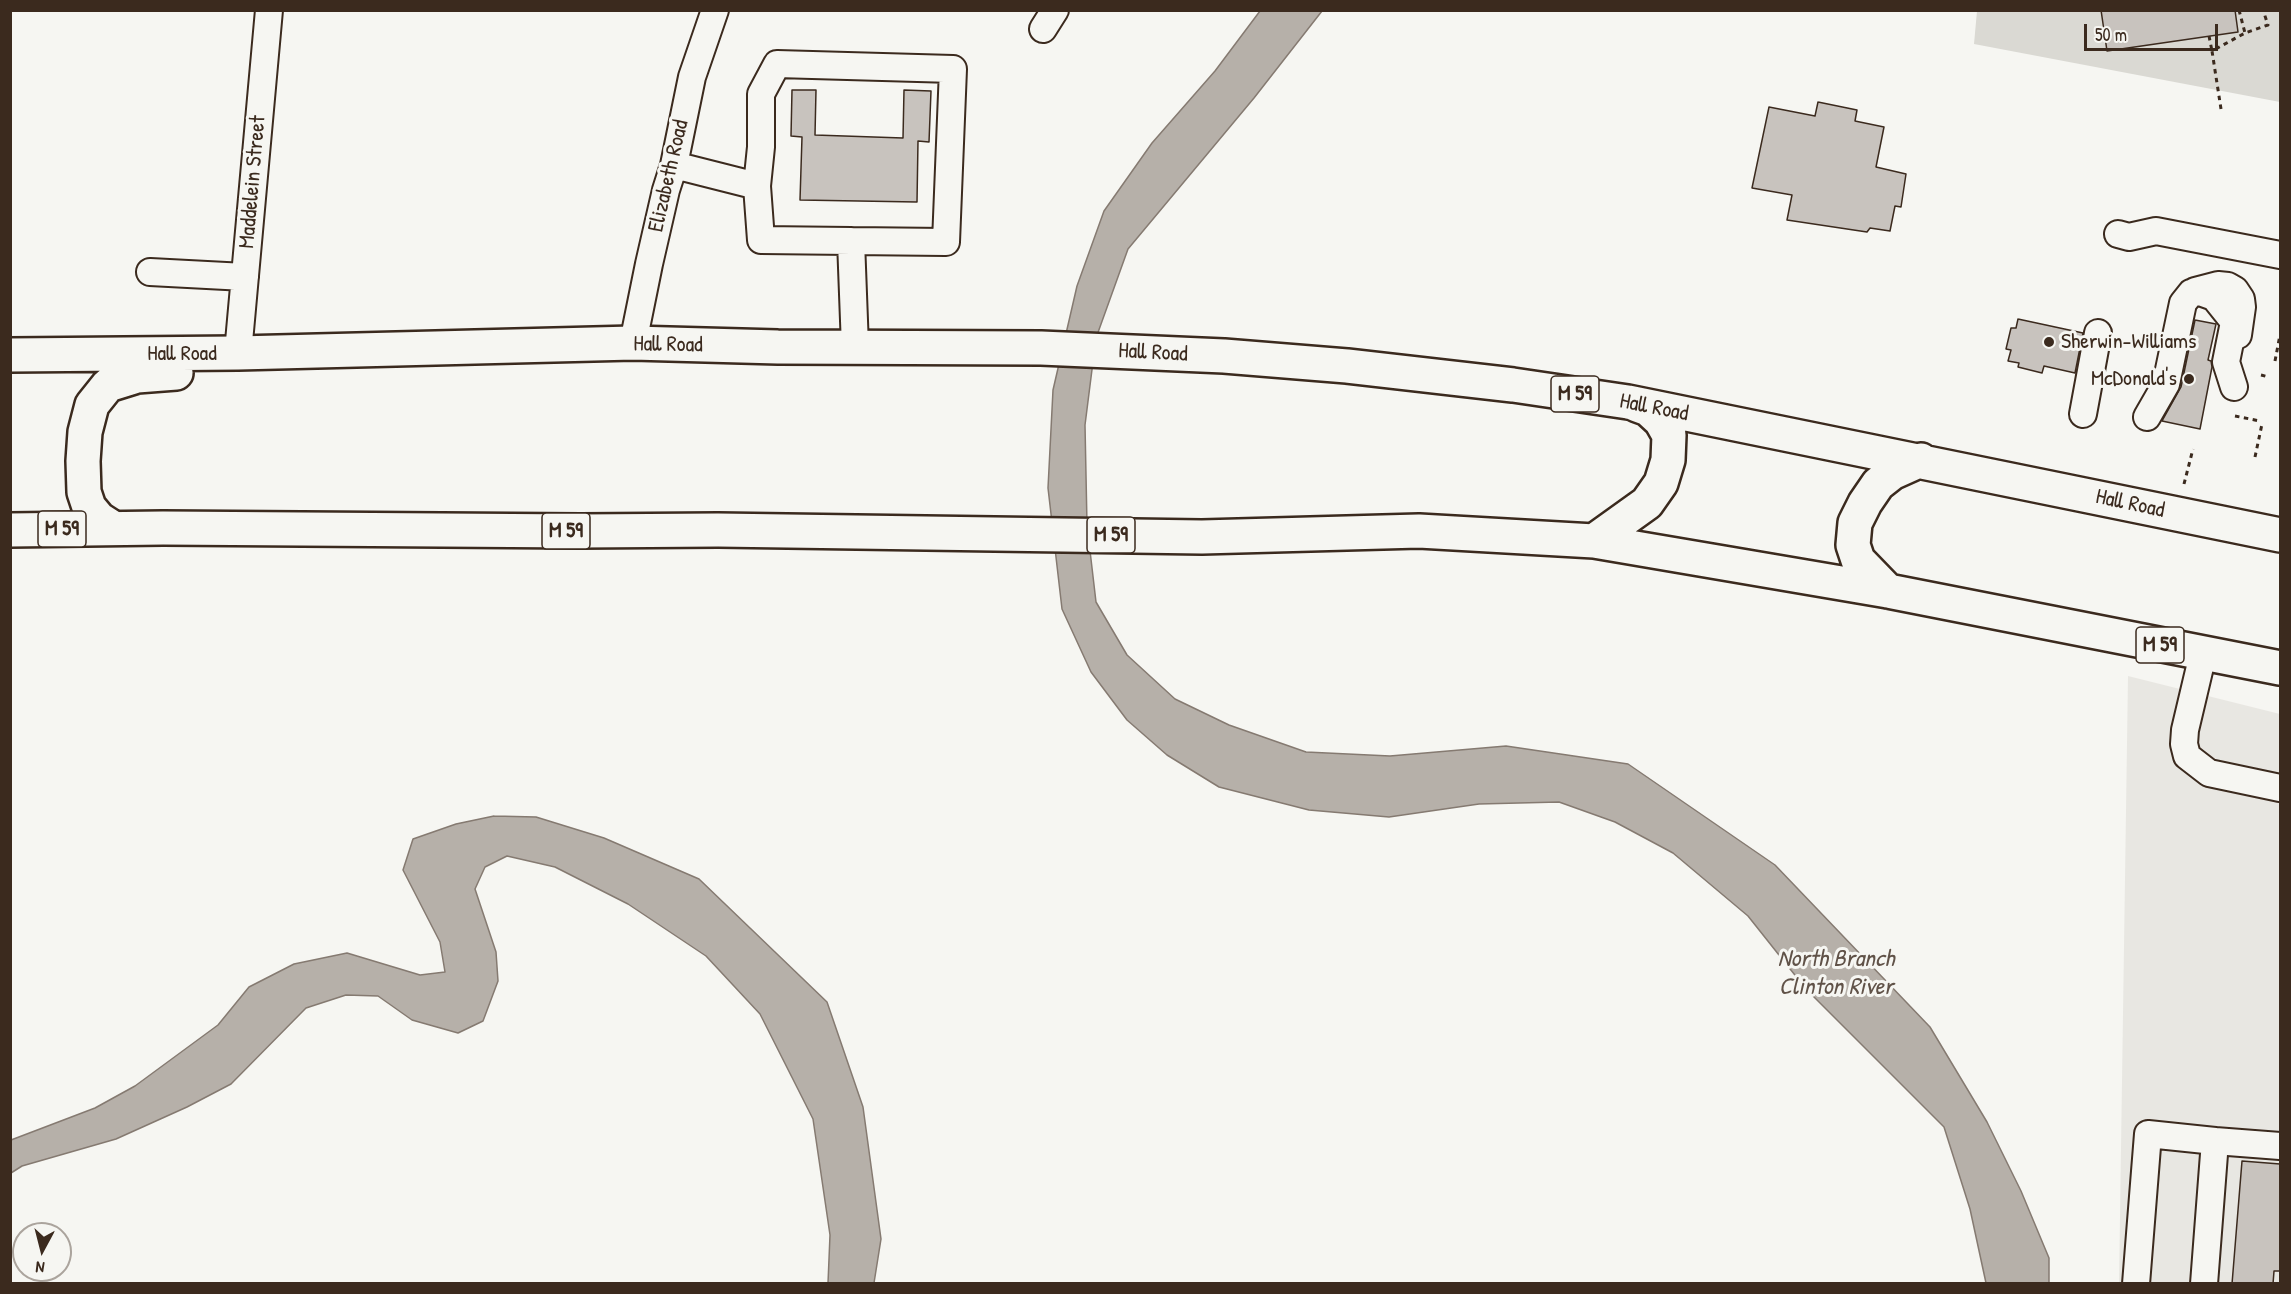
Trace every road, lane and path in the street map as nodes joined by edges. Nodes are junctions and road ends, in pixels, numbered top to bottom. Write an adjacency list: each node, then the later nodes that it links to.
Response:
1 (269, 10): 15 (street, Maddelein Street)
2 (715, 10): 9 (street, Elizabeth Road)
3 (2239, 10): 5 (path)
4 (2263, 10): 5 (path)
5 (2245, 33): 7 (path)
6 (2209, 36): 7 (path)
7 (2212, 51): 8 (path)
8 (2221, 109)
9 (674, 165): 10 (street); 18 (street, Elizabeth Road)
10 (757, 186): 11 (street); 11 (street)
11 (851, 241): 20 (street)
12 (2280, 244): 13 (street)
13 (2280, 255)
14 (150, 272): 15 (street)
15 (245, 277): 21 (street, Maddelein Street)
16 (2098, 333): 28 (street)
17 (2280, 335): 23 (path)
18 (633, 343): 19 (highway, Hall Road / M 59); 20 (highway, Hall Road / M 59)
19 (544, 346): 21 (highway, Hall Road / M 59); 35 (highway)
20 (855, 347): 27 (highway, Hall Road / M 59)
21 (238, 353): 22 (highway, Hall Road / M 59)
22 (10, 355)
23 (2275, 361)
24 (2230, 374): 30 (street)
25 (2261, 375): 26 (path)
26 (2269, 377)
27 (1628, 402): 33 (highway, Hall Road / M 59); 38 (highway)
28 (2083, 414)
29 (2235, 416): 32 (path)
30 (2147, 417)
31 (2193, 449): 34 (path)
32 (2255, 457)
33 (1921, 460): 37 (highway, Hall Road / M 59); 39 (highway)
34 (2184, 484)
35 (113, 528): 36 (highway, M 59); 38 (highway, M 59)
36 (10, 530)
37 (2280, 535)
38 (1594, 541): 39 (highway, M 59)
39 (1888, 591): 40 (highway, M 59)
40 (2203, 654): 41 (highway, M 59); 42 (street)
41 (2280, 668)
42 (2280, 788)
43 (2215, 1140): 44 (street); 45 (street); 46 (street)
44 (2280, 1146)
45 (2136, 1284)
46 (2204, 1284)

